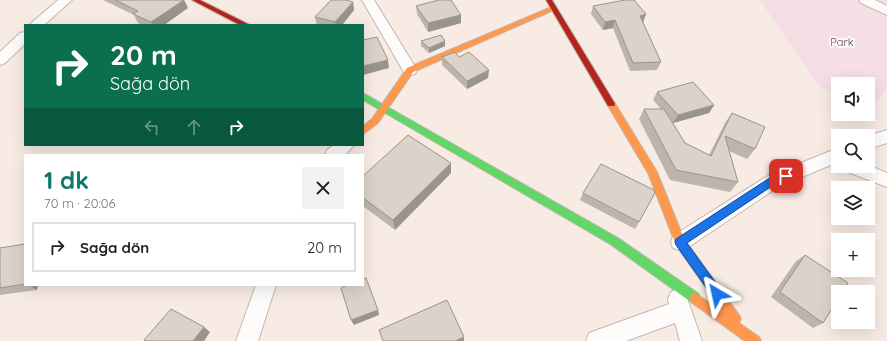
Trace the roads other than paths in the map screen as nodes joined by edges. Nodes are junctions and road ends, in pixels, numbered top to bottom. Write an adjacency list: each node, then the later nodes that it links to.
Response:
1 (66, 0): 8 (street)
2 (195, 0): 9 (street)
3 (368, 0): 12 (street)
4 (549, 0): 6 (street)
5 (865, 0): 7 (street)
6 (554, 8): 12 (street); 23 (street)
7 (887, 11)
8 (37, 24)
9 (244, 24)
10 (24, 37): 11 (street)
11 (0, 60)
12 (410, 70): 14 (street)
13 (364, 97): 14 (street)
14 (382, 109): 15 (street); 24 (street)
15 (364, 130)
16 (887, 136): 17 (street)
17 (875, 140)
18 (345, 146): 19 (street)
19 (335, 154)
20 (831, 160): 23 (street)
21 (869, 173): 22 (street)
22 (887, 180)
23 (680, 242): 27 (street)
24 (674, 283): 26 (street); 27 (street)
25 (266, 286): 28 (street)
26 (682, 310): 29 (street); 30 (street)
27 (745, 333): 31 (street)
28 (247, 341)
29 (596, 341)
30 (691, 341)
31 (755, 341)

